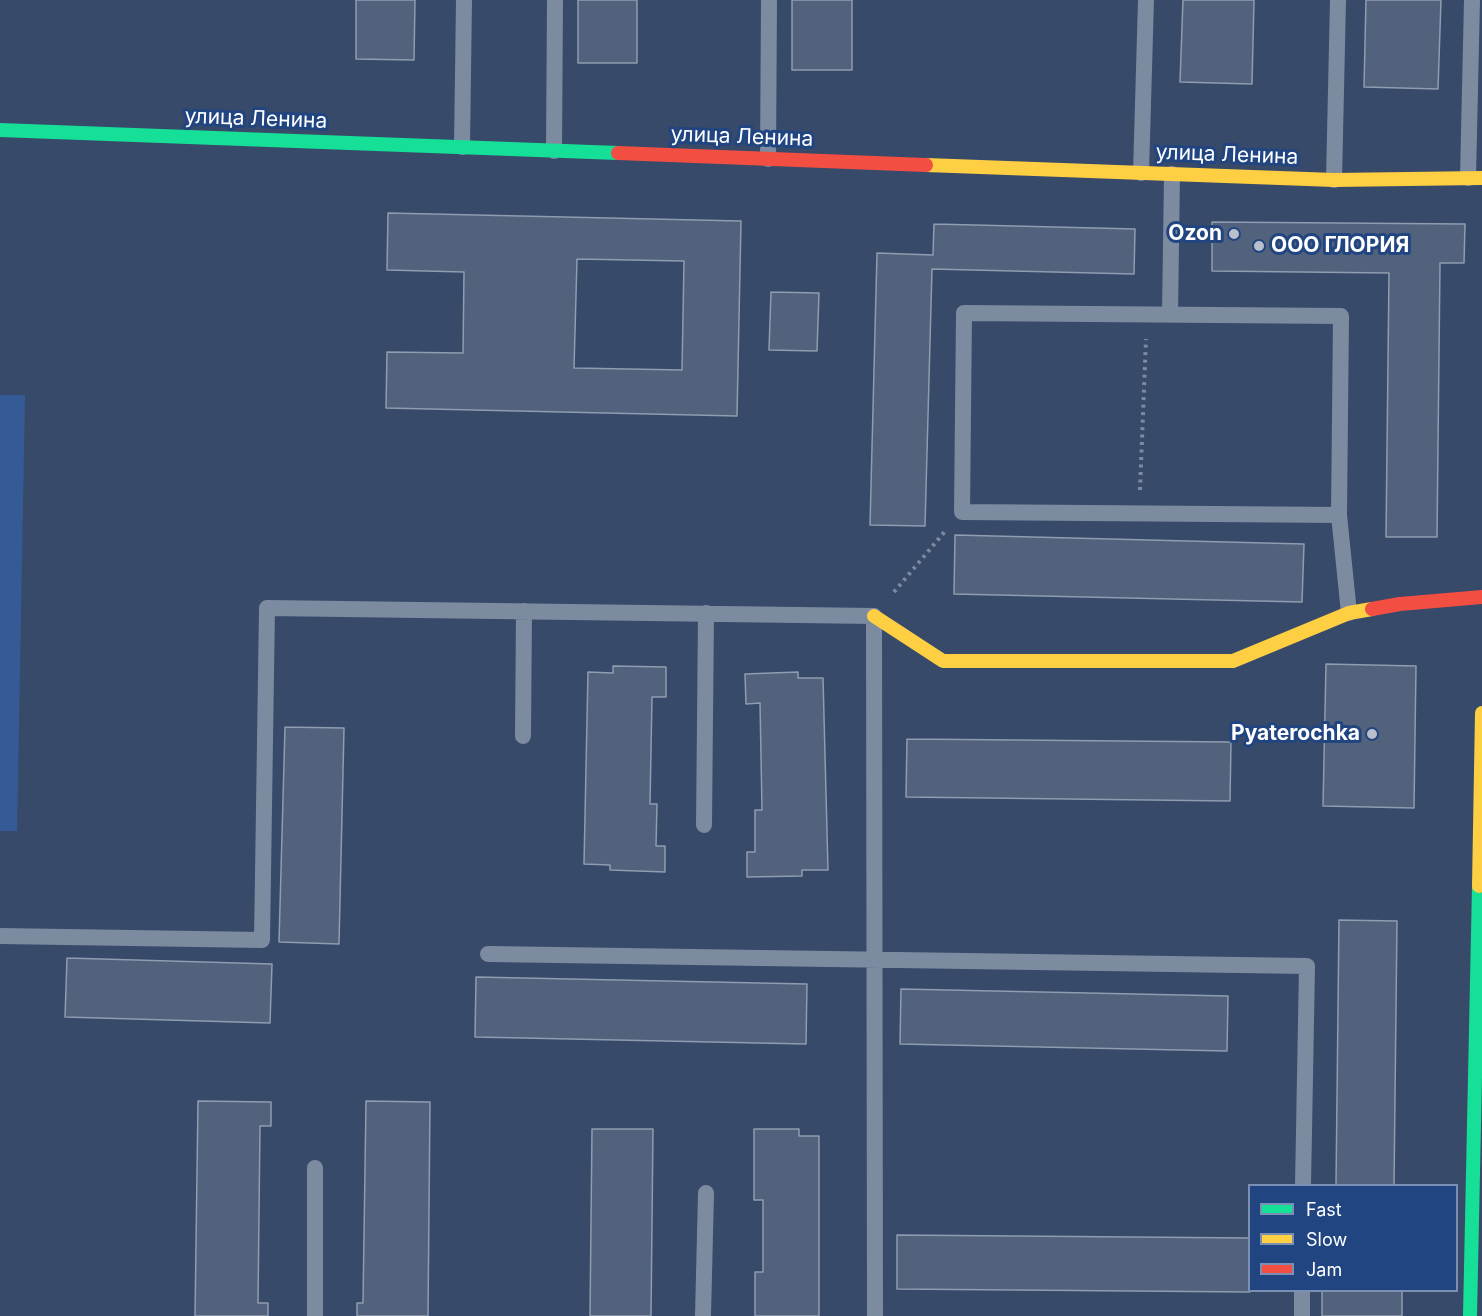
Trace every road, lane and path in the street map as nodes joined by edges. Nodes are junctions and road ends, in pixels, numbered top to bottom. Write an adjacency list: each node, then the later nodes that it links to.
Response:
1 (464, 0): 8 (lane)
2 (555, 0): 9 (lane)
3 (770, 0): 10 (lane)
4 (1146, 0): 11 (lane)
5 (1338, 0): 14 (lane)
6 (1472, 0): 13 (lane)
7 (0, 130): 8 (street, улица Ленина)
8 (462, 147): 9 (street, улица Ленина)
9 (555, 151): 10 (street, улица Ленина)
10 (768, 159): 11 (street, улица Ленина)
11 (1141, 173): 12 (street, улица Ленина)
12 (1172, 174): 14 (street, улица Ленина); 16 (lane)
13 (1475, 178): 14 (street, улица Ленина)
14 (1334, 180)
15 (1146, 314): 16 (lane); 17 (lane); 18 (path)
16 (1170, 315): 19 (lane)
17 (962, 512): 18 (lane); 24 (path)
18 (1139, 513): 19 (lane)
19 (1339, 515): 23 (lane)
20 (1482, 597): 23 (street)
21 (524, 611): 22 (lane); 26 (lane); 28 (lane)
22 (706, 613): 24 (lane); 27 (lane)
23 (1349, 613): 24 (street)
24 (874, 616): 30 (lane)
25 (1482, 713): 34 (street)
26 (524, 736)
27 (704, 825)
28 (0, 936)
29 (488, 954): 30 (lane)
30 (874, 960): 32 (lane); 38 (lane)
31 (315, 1168): 36 (lane)
32 (1304, 1184)
33 (706, 1193): 37 (lane)
34 (1477, 1207): 40 (street)
35 (1302, 1292): 39 (lane)
36 (315, 1316)
37 (703, 1316)
38 (875, 1316)
39 (1302, 1316)
40 (1470, 1316)

